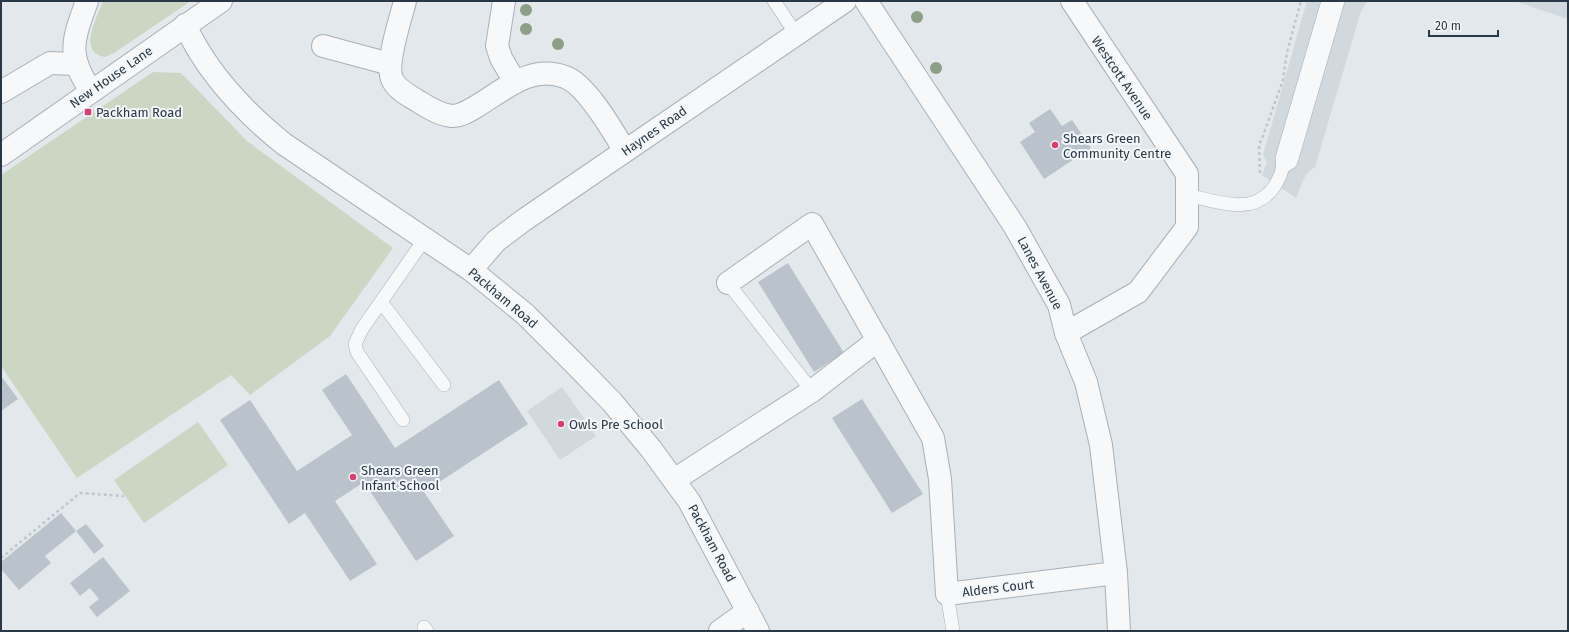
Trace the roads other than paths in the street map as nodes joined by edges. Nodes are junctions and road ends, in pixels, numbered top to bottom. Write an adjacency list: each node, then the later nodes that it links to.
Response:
1 (87, 1): 14 (street)
2 (221, 1): 11 (street, New House Lane)
3 (405, 1): 15 (street)
4 (504, 1): 16 (street)
5 (774, 1): 12 (lane)
6 (845, 1): 12 (street, Haynes Road)
7 (866, 1): 27 (street, Lanes Avenue)
8 (1072, 1): 22 (street, Westcott Avenue)
9 (1328, 1): 21 (lane)
10 (1338, 1): 21 (lane)
11 (185, 25): 17 (street, New House Lane); 23 (street, Packham Road)
12 (796, 34): 19 (street, Haynes Road)
13 (323, 46): 15 (street)
14 (76, 64): 17 (street); 18 (street)
15 (390, 64): 16 (street)
16 (515, 82): 19 (street)
17 (91, 91): 20 (street, New House Lane)
18 (1, 92)
19 (625, 151): 24 (street, Haynes Road)
20 (1, 155)
21 (1283, 167): 22 (lane)
22 (1187, 195): 27 (street, Westcott Avenue)
23 (424, 240): 24 (street, Packham Road); 26 (lane)
24 (471, 270): 32 (street, Packham Road)
25 (728, 283): 28 (street, Alders Court); 30 (lane)
26 (382, 303): 29 (lane); 31 (lane)
27 (1066, 332): 33 (street, Lanes Avenue)
28 (878, 340): 30 (street); 34 (street, Alders Court)
29 (444, 385)
30 (812, 391): 32 (street)
31 (403, 420)
32 (674, 480): 35 (street, Packham Road)
33 (1116, 573): 34 (street, Alders Court); 39 (street, Lanes Avenue)
34 (947, 594): 38 (lane)
35 (748, 611): 36 (street); 37 (street, Packham Road)
36 (720, 631)
37 (758, 631)
38 (953, 631)
39 (1119, 631)

